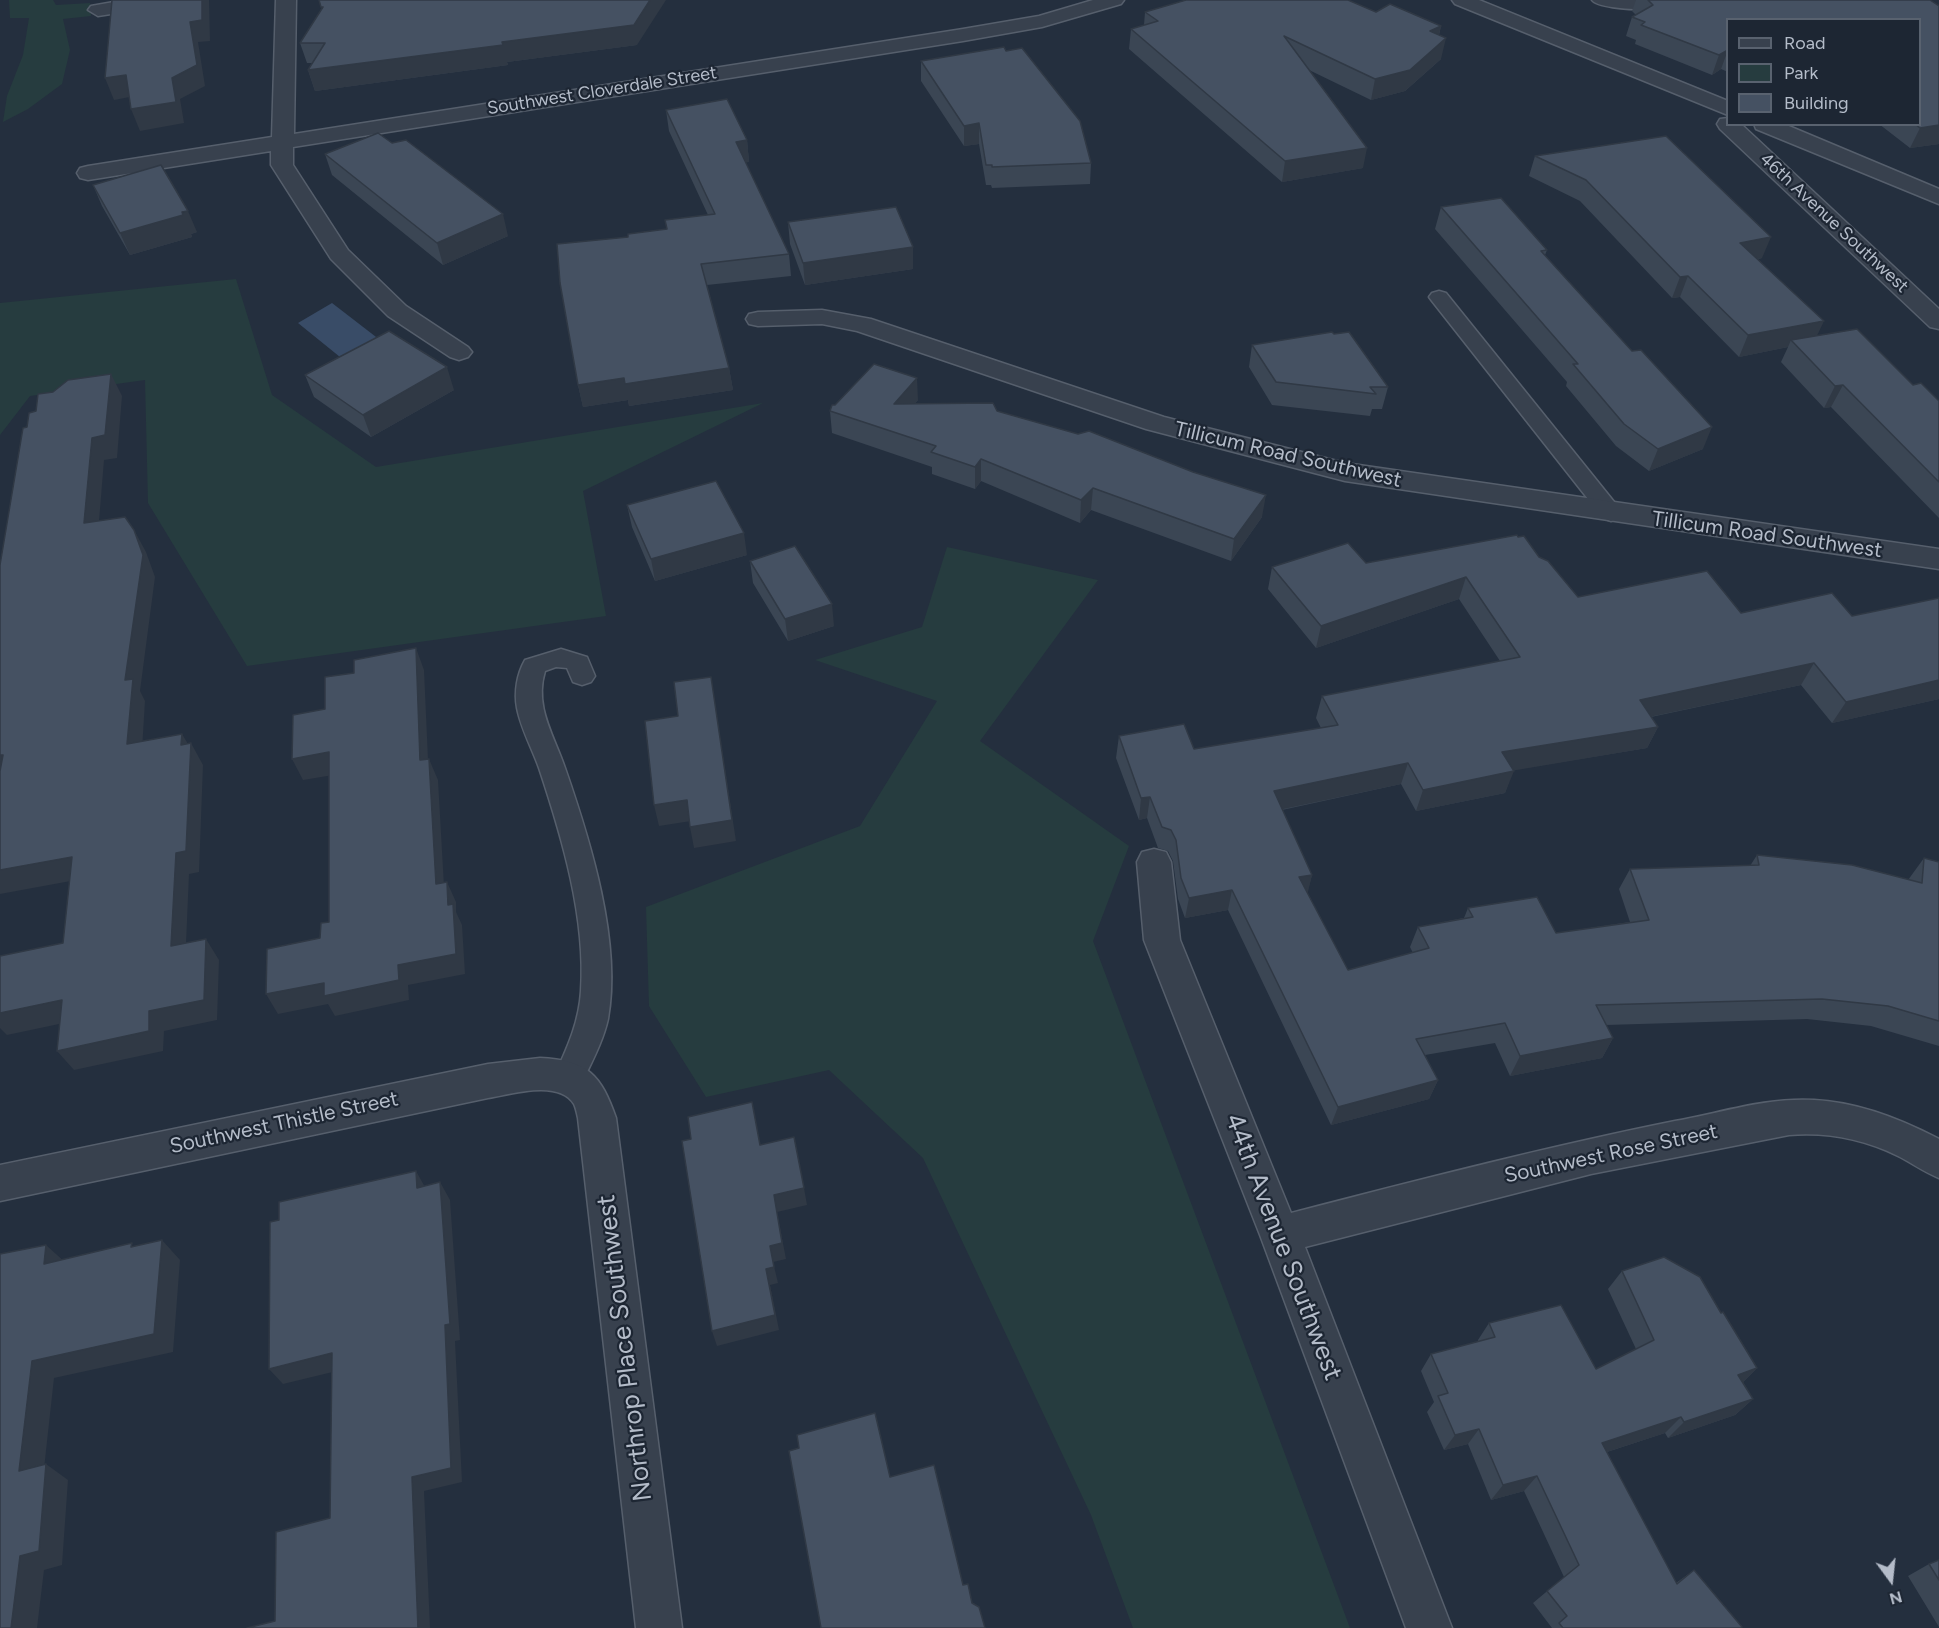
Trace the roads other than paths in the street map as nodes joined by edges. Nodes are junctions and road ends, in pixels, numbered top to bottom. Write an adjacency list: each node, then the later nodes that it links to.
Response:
1 (163, 0): 7 (street)
2 (286, 0): 13 (street)
3 (1114, 0): 13 (street, Southwest Cloverdale Street)
4 (1462, 0): 8 (street)
5 (1602, 0): 6 (street)
6 (1698, 0)
7 (98, 10)
8 (1700, 98): 9 (street); 10 (street, 46th Avenue Southwest)
9 (1726, 108)
10 (1726, 122)
11 (1730, 126): 18 (street, 46th Avenue Southwest)
12 (1769, 126): 15 (street)
13 (283, 140): 14 (street, Southwest Cloverdale Street); 19 (street)
14 (88, 173)
15 (1939, 197)
16 (1439, 297): 20 (lane)
17 (758, 319): 20 (street, Tillicum Road Southwest)
18 (1939, 322)
19 (459, 352)
20 (1611, 513): 21 (street, Tillicum Road Southwest)
21 (1939, 558)
22 (582, 676): 24 (lane)
23 (1154, 862): 27 (street, 44th Avenue Southwest)
24 (569, 1077): 26 (street, Southwest Thistle Street); 28 (street, Northrop Place Southwest)
25 (1939, 1160): 27 (street, Southwest Rose Street)
26 (0, 1183)
27 (1280, 1235): 29 (street, 44th Avenue Southwest)
28 (659, 1628)
29 (1429, 1628)

